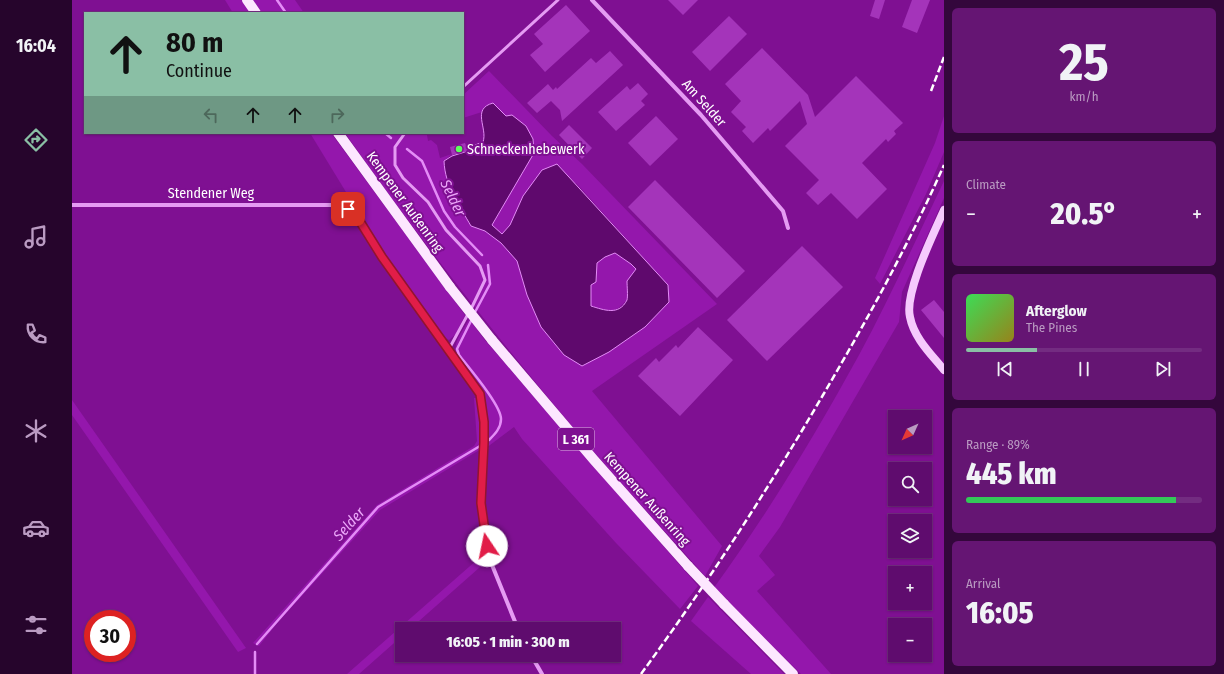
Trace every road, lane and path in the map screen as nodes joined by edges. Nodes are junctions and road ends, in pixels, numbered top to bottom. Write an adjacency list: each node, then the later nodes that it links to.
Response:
1 (247, 0): 4 (main road)
2 (558, 0): 5 (lane)
3 (592, 0): 10 (street, Am Selder)
4 (255, 12)
5 (464, 86)
6 (339, 134): 16 (main road, Kempener Außenring / L 361, bridge)
7 (403, 134): 11 (lane)
8 (72, 205): 11 (street, Stendener Weg)
9 (944, 210): 12 (street)
10 (788, 228)
11 (449, 349): 13 (street)
12 (944, 370)
13 (515, 622)
14 (535, 662): 15 (street)
15 (542, 674)
16 (793, 674)

